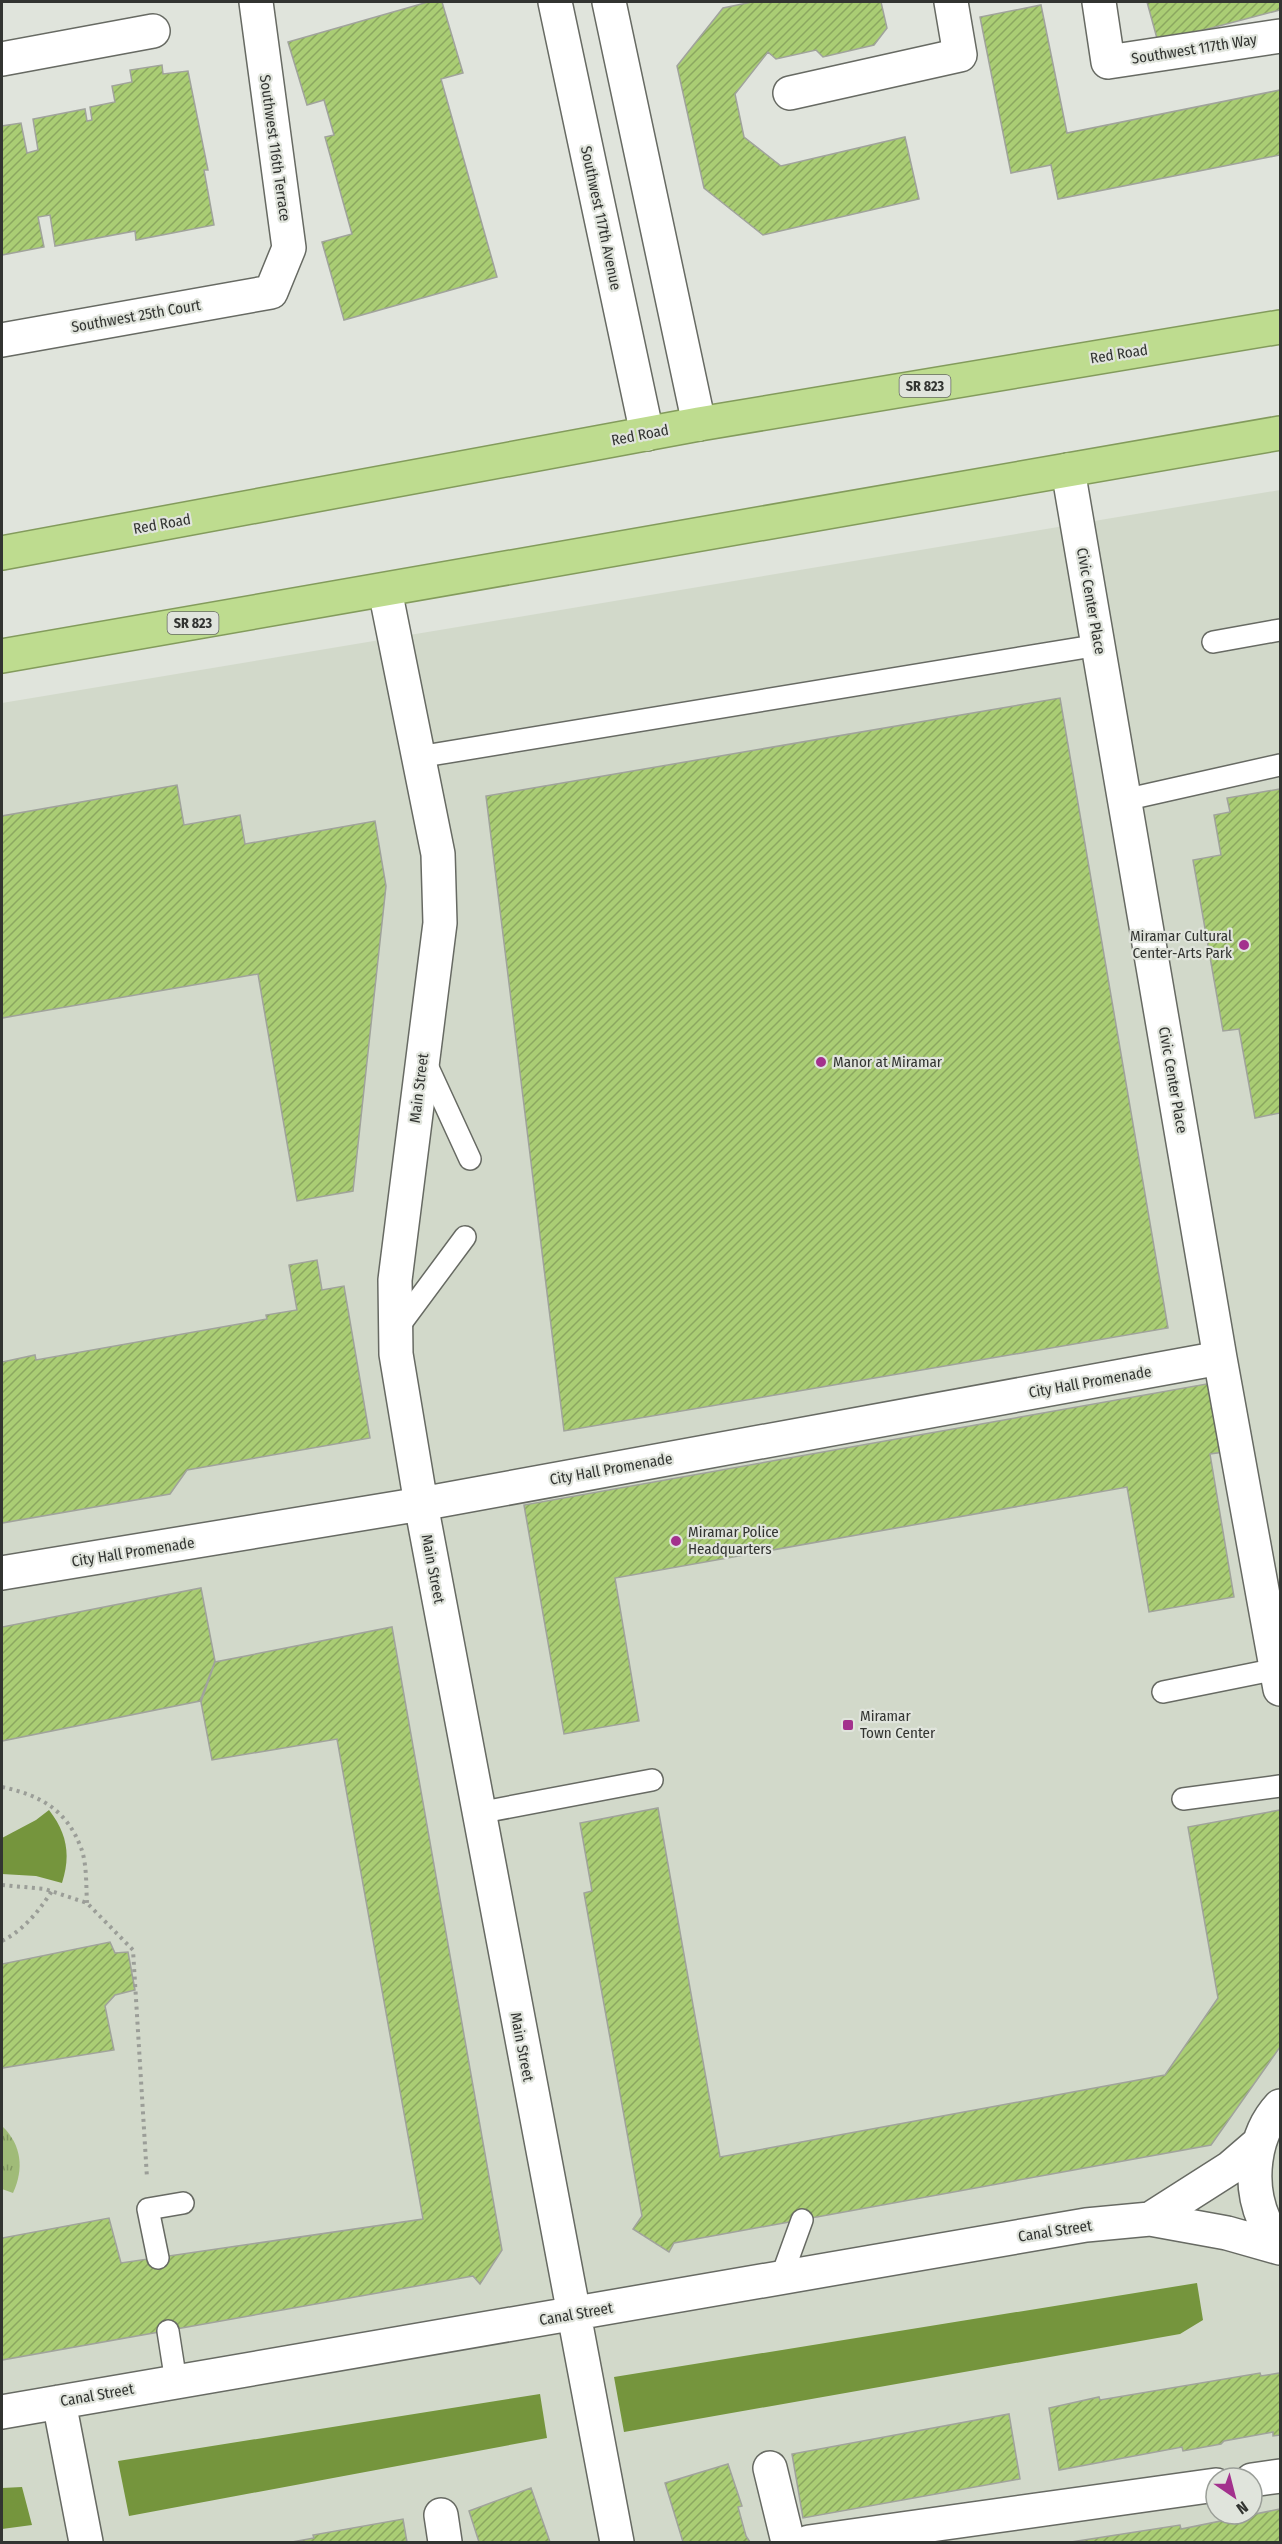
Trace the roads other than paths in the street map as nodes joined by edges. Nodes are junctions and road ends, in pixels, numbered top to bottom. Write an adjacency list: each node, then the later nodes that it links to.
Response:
1 (256, 2): 10 (street, Southwest 116th Terrace)
2 (555, 2): 15 (street, Southwest 117th Avenue)
3 (609, 2): 13 (street)
4 (951, 2): 9 (street)
5 (1099, 2): 7 (street, Southwest 117th Way)
6 (153, 31): 8 (street)
7 (1281, 36)
8 (2, 59)
9 (790, 93)
10 (271, 292): 12 (street, Southwest 25th Court)
11 (1281, 327): 13 (highway, Red Road / SR 823)
12 (2, 340)
13 (699, 424): 15 (highway, Red Road / SR 823)
14 (1281, 433): 16 (highway, SR 823)
15 (647, 434): 17 (highway, Red Road / SR 823)
16 (1068, 470): 18 (highway, SR 823); 21 (street, Civic Center Place)
17 (2, 553)
18 (386, 590): 22 (highway, SR 823); 23 (street, Main Street)
19 (1281, 630): 20 (lane)
20 (1212, 642)
21 (1099, 645): 23 (lane); 25 (street, Civic Center Place)
22 (2, 656)
23 (418, 757): 26 (street, Main Street)
24 (1281, 765): 25 (lane)
25 (1124, 800): 30 (street, Civic Center Place)
26 (423, 1056): 27 (lane); 29 (street, Main Street)
27 (470, 1159)
28 (465, 1237): 29 (lane)
29 (396, 1330): 31 (street, Main Street)
30 (1220, 1358): 31 (street, City Hall Promenade); 33 (street, Civic Center Place)
31 (421, 1504): 32 (street, City Hall Promenade); 38 (street, Main Street)
32 (2, 1574)
33 (1279, 1679): 34 (lane)
34 (1163, 1692)
35 (652, 1780): 38 (lane)
36 (1281, 1786): 37 (lane)
37 (1183, 1799)
38 (478, 1813): 48 (street, Main Street)
39 (1281, 2106): 40 (street)
40 (1259, 2143): 42 (street, Canal Street); 44 (street)
41 (183, 2203): 46 (lane)
42 (1150, 2219): 45 (street, Canal Street); 47 (street, Canal Street)
43 (802, 2220): 47 (lane)
44 (1281, 2243)
45 (1281, 2248)
46 (158, 2258)
47 (781, 2278): 48 (street, Canal Street)
48 (572, 2314): 50 (street, Canal Street); 58 (street, Main Street)
49 (168, 2331): 50 (lane)
50 (176, 2382): 51 (street, Canal Street)
51 (59, 2402): 52 (street, Canal Street); 57 (street)
52 (2, 2412)
53 (770, 2468): 59 (street)
54 (1281, 2476): 55 (street)
55 (1264, 2478)
56 (1204, 2487): 60 (street)
57 (86, 2542)
58 (617, 2542)
59 (788, 2542)
60 (809, 2542)

